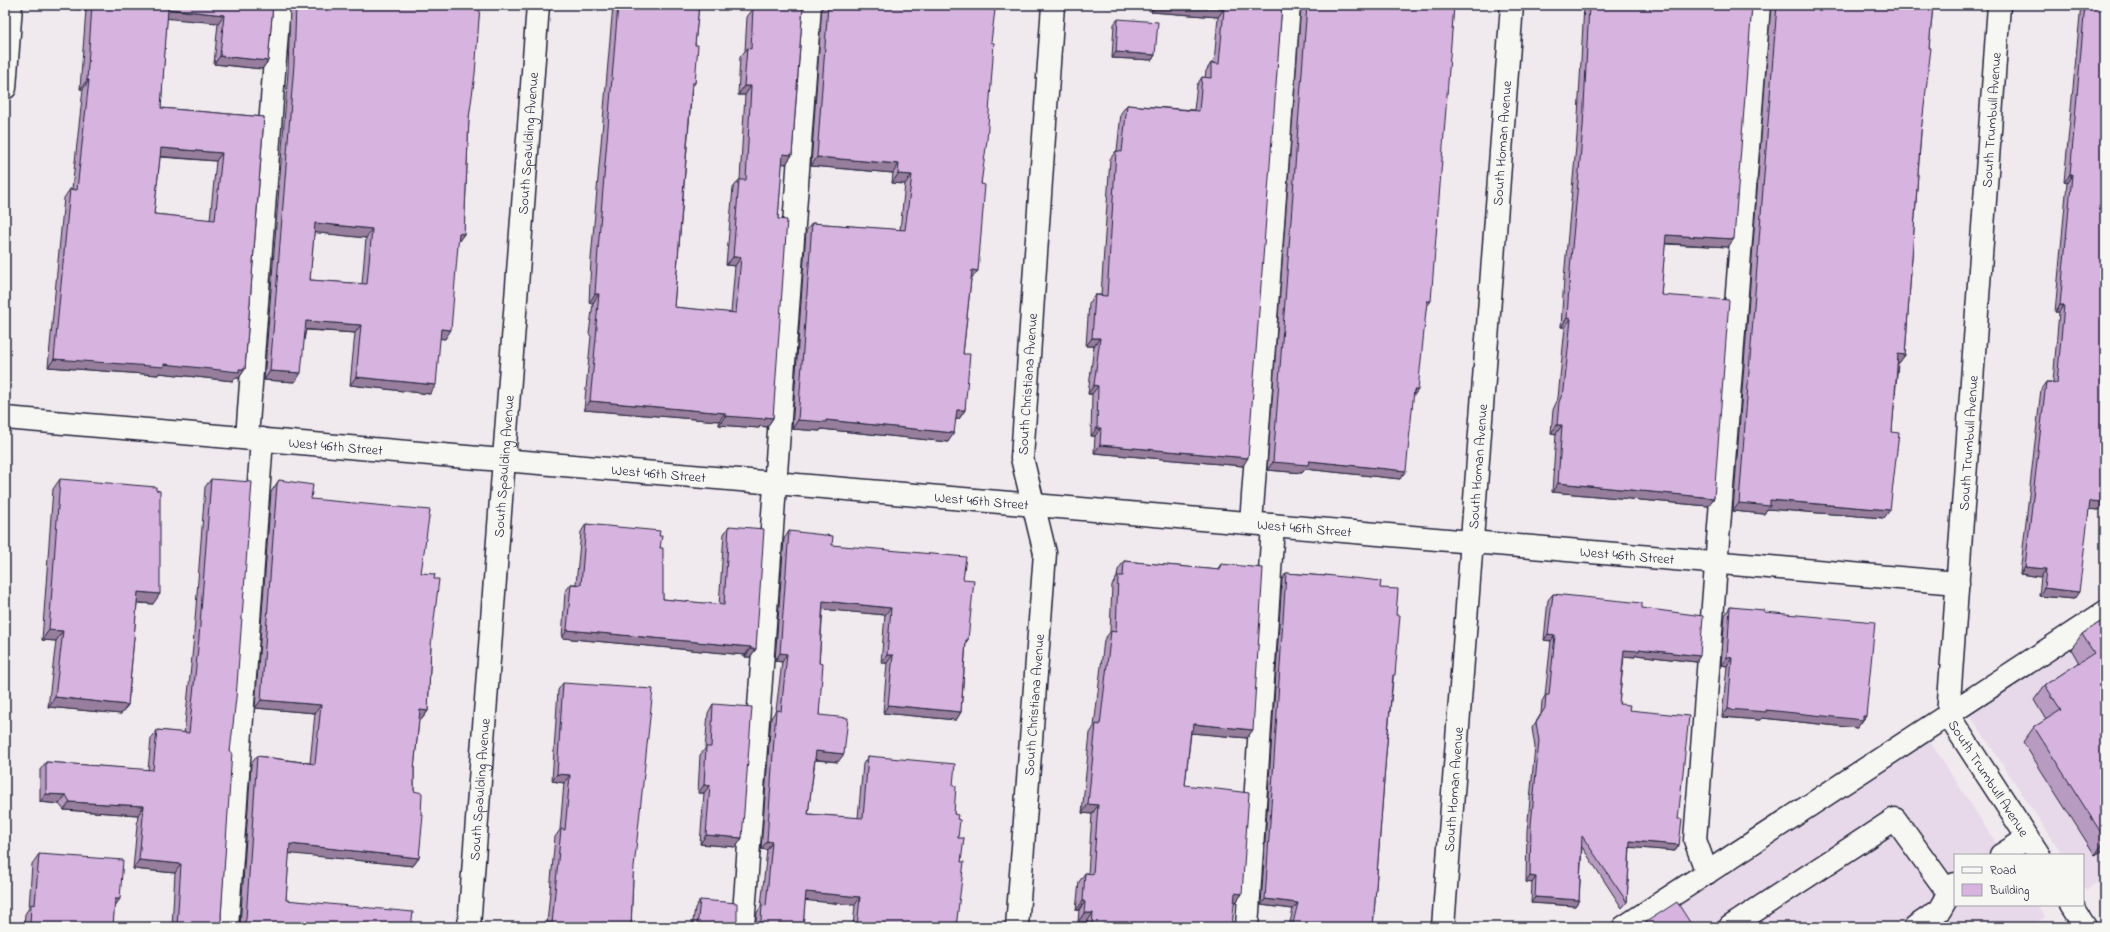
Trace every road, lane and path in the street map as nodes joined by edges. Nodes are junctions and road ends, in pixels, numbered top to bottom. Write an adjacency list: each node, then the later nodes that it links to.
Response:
1 (11, 5): 10 (street)
2 (279, 5): 12 (street)
3 (538, 5): 13 (street, South Spaulding Avenue)
4 (810, 5): 14 (street)
5 (1053, 5): 15 (street, South Christiana Avenue)
6 (1289, 5): 16 (street)
7 (1512, 5): 18 (street, South Homan Avenue)
8 (1759, 5): 19 (street)
9 (1999, 5): 20 (street, South Trumbull Avenue)
10 (5, 88)
11 (5, 418): 12 (street, West 46th Street)
12 (254, 439): 13 (street, West 46th Street); 28 (street)
13 (503, 460): 14 (street, West 46th Street); 29 (street, South Spaulding Avenue)
14 (775, 483): 15 (street, West 46th Street); 30 (street)
15 (1034, 505): 16 (street, West 46th Street); 31 (street, South Christiana Avenue)
16 (1251, 523): 17 (street, West 46th Street)
17 (1273, 525): 18 (street, West 46th Street); 32 (street)
18 (1472, 542): 19 (street, West 46th Street); 33 (street, South Homan Avenue)
19 (1716, 562): 20 (street, West 46th Street); 25 (street)
20 (1958, 583): 22 (street, South Trumbull Avenue)
21 (2105, 612): 22 (street)
22 (1948, 715): 23 (street, South Trumbull Avenue); 25 (street)
23 (2033, 846): 24 (street)
24 (2005, 854)
25 (1707, 873): 34 (street)
26 (1952, 889): 35 (street); 36 (street)
27 (2072, 906): 37 (street)
28 (226, 927)
29 (469, 927)
30 (743, 927)
31 (1017, 927)
32 (1247, 927)
33 (1443, 927)
34 (1624, 927)
35 (1730, 927)
36 (1915, 927)
37 (2085, 927)

